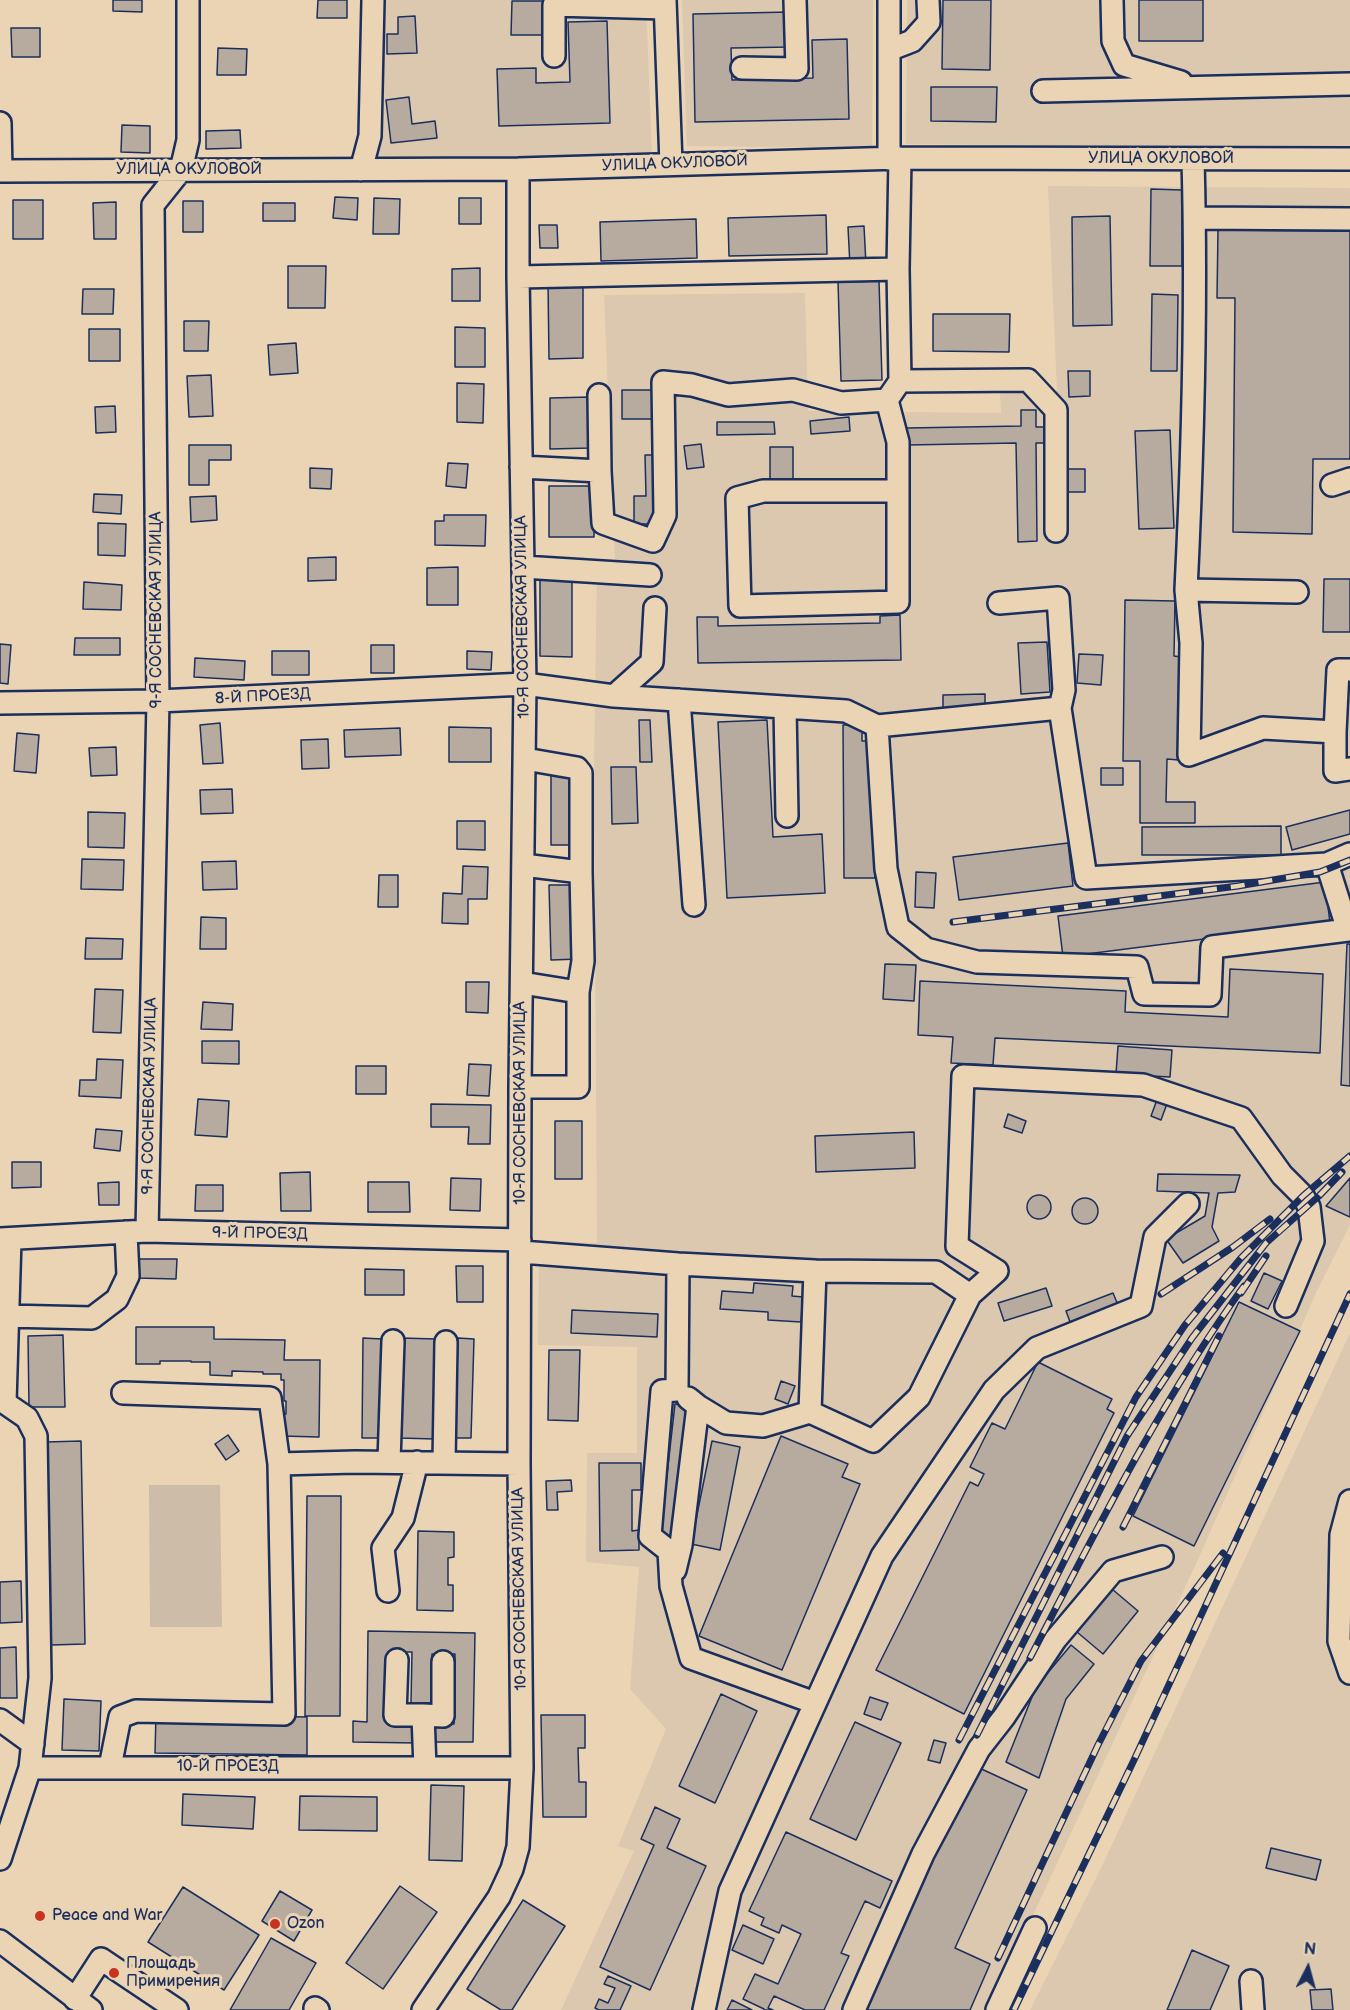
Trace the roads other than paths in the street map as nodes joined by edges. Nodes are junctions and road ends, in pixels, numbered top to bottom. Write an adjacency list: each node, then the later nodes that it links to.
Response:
1 (188, 0): 20 (street, 9-Я СОСНЕВСКАЯ УЛИЦА)
2 (373, 0): 21 (street)
3 (795, 0): 10 (street)
4 (889, 0): 8 (street)
5 (928, 0): 8 (street)
6 (1112, 0): 12 (street)
7 (665, 4): 9 (street); 18 (street)
8 (889, 50): 15 (street)
9 (554, 56)
10 (742, 68)
11 (1350, 84): 12 (street)
12 (1198, 87): 13 (street)
13 (1043, 91)
14 (0, 123): 22 (street)
15 (894, 158): 16 (street, УЛИЦА ОКУЛОВОЙ); 18 (street, УЛИЦА ОКУЛОВОЙ); 25 (street)
16 (1192, 159): 17 (street, УЛИЦА ОКУЛОВОЙ); 23 (street)
17 (1350, 159)
18 (671, 164): 19 (street, УЛИЦА ОКУЛОВОЙ)
19 (518, 169): 21 (street, УЛИЦА ОКУЛОВОЙ); 26 (street, 10-Я СОСНЕВСКАЯ УЛИЦА)
20 (181, 170): 21 (street, УЛИЦА ОКУЛОВОЙ); 22 (street, УЛИЦА ОКУЛОВОЙ); 44 (street, 9-Я СОСНЕВСКАЯ УЛИЦА)
21 (360, 170)
22 (1, 171)
23 (1195, 219): 24 (street); 36 (street)
24 (1350, 219)
25 (898, 269): 26 (street); 27 (street)
26 (518, 278): 30 (street, 10-Я СОСНЕВСКАЯ УЛИЦА)
27 (900, 381): 29 (street); 33 (street)
28 (599, 394): 31 (street)
29 (887, 400): 31 (street); 32 (street)
30 (521, 467): 31 (street); 34 (street, 10-Я СОСНЕВСКАЯ УЛИЦА)
31 (600, 471)
32 (898, 491): 32 (street)
33 (1056, 531)
34 (523, 567): 35 (street); 41 (street, 10-Я СОСНЕВСКАЯ УЛИЦА)
35 (650, 575)
36 (1186, 590): 37 (street); 49 (street)
37 (1297, 592)
38 (999, 603): 47 (street)
39 (656, 608): 42 (street)
40 (1350, 670): 49 (street)
41 (525, 684): 42 (street, 8-Й ПРОЕЗД); 44 (street, 8-Й ПРОЕЗД); 50 (street, 10-Я СОСНЕВСКАЯ УЛИЦА)
42 (614, 696): 43 (street, 8-Й ПРОЕЗД)
43 (679, 700): 46 (street, 8-Й ПРОЕЗД); 57 (street)
44 (158, 701): 45 (street, 8-Й ПРОЕЗД); 63 (street, 9-Я СОСНЕВСКАЯ УЛИЦА)
45 (0, 703)
46 (785, 707): 48 (street, 8-Й ПРОЕЗД); 52 (street)
47 (1060, 708): 48 (street); 54 (street)
48 (877, 726): 58 (street)
49 (1335, 732): 51 (street)
50 (525, 759): 55 (street, 10-Я СОСНЕВСКАЯ УЛИЦА); 56 (street)
51 (1350, 769)
52 (787, 816)
53 (1350, 854): 54 (street)
54 (1327, 864): 58 (street)
55 (523, 865): 56 (street); 59 (street, 10-Я СОСНЕВСКАЯ УЛИЦА)
56 (581, 872): 60 (street)
57 (694, 905)
58 (1349, 929)
59 (522, 982): 60 (street); 61 (street, 10-Я СОСНЕВСКАЯ УЛИЦА)
60 (578, 992): 61 (street)
61 (520, 1088): 66 (street, 10-Я СОСНЕВСКАЯ УЛИЦА)
62 (1188, 1204): 90 (street)
63 (147, 1231): 64 (street, 9-Й ПРОЕЗД); 66 (street, 9-Й ПРОЕЗД)
64 (126, 1232): 65 (street, 9-Й ПРОЕЗД); 71 (street)
65 (5, 1239): 71 (street)
66 (521, 1246): 67 (street, 9-Й ПРОЕЗД); 82 (street, 10-Я СОСНЕВСКАЯ УЛИЦА)
67 (678, 1264): 68 (street, 9-Й ПРОЕЗД); 74 (street)
68 (815, 1271): 69 (street, 9-Й ПРОЕЗД); 77 (street)
69 (970, 1295): 70 (street); 77 (street)
70 (1286, 1306)
71 (7, 1316): 93 (street)
72 (393, 1341): 78 (street)
73 (446, 1342): 80 (street)
74 (677, 1390): 76 (street); 85 (street)
75 (123, 1393): 81 (street)
76 (698, 1406): 77 (street); 85 (street)
77 (810, 1412)
78 (389, 1462): 79 (street); 81 (street)
79 (417, 1462): 80 (street); 86 (street)
80 (444, 1463): 82 (street)
81 (279, 1464): 94 (street)
82 (519, 1464): 97 (street, 10-Я СОСНЕВСКАЯ УЛИЦА)
83 (1350, 1501): 89 (street)
84 (1162, 1557): 106 (street)
85 (671, 1586): 90 (street)
86 (388, 1591)
87 (397, 1660): 91 (street)
88 (443, 1662): 91 (street)
89 (1350, 1673)
90 (815, 1703): 105 (street)
91 (423, 1715): 96 (street)
92 (0, 1720): 93 (street)
93 (33, 1744): 95 (street)
94 (110, 1767): 95 (street, 10-Й ПРОЕЗД); 96 (street, 10-Й ПРОЕЗД)
95 (30, 1768): 98 (street)
96 (424, 1768): 97 (street, 10-Й ПРОЕЗД)
97 (522, 1768): 104 (street, 10-Я СОСНЕВСКАЯ УЛИЦА)
98 (0, 1859)
99 (1035, 1929): 107 (street)
100 (0, 1941): 102 (street)
101 (1251, 1981): 108 (street)
102 (83, 2005): 103 (street)
103 (177, 2010)
104 (423, 2010)
105 (704, 2010)
106 (854, 2010)
107 (997, 2010)
108 (1253, 2010)

